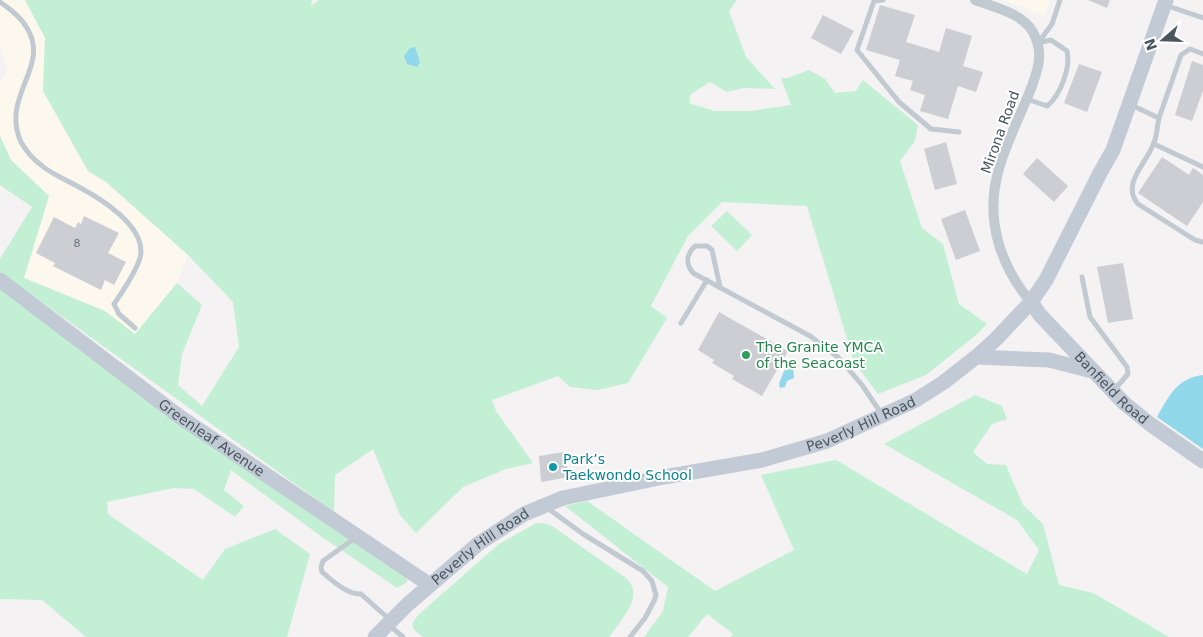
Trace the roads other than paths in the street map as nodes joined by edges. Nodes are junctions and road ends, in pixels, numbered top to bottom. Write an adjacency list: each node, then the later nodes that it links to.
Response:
1 (883, 0): 12 (lane)
2 (975, 0): 7 (street)
3 (1060, 0): 7 (lane)
4 (0, 2): 22 (lane)
5 (1165, 2): 6 (lane); 10 (street, Peverly Hill Road)
6 (1203, 18)
7 (1038, 43): 9 (street, Mirona Road); 9 (lane)
8 (1203, 54): 11 (lane)
9 (1026, 99): 20 (street, Mirona Road)
10 (1130, 105): 11 (lane); 20 (street, Peverly Hill Road)
11 (1159, 118): 13 (lane)
12 (959, 132)
13 (1154, 144): 14 (lane); 15 (lane)
14 (1203, 167)
15 (1203, 242)
16 (1082, 277): 25 (lane)
17 (0, 280): 29 (street, Greenleaf Avenue)
18 (707, 280): 19 (lane); 19 (lane); 21 (lane)
19 (720, 287): 26 (lane)
20 (1031, 302): 23 (street, Peverly Hill Road); 24 (street, Banfield Road)
21 (681, 323)
22 (135, 328)
23 (976, 357): 24 (street); 26 (street, Peverly Hill Road)
24 (1094, 372): 25 (street, Banfield Road)
25 (1113, 391): 27 (street, Banfield Road)
26 (883, 416): 28 (street, Peverly Hill Road)
27 (1203, 461)
28 (543, 506): 30 (street, Peverly Hill Road); 34 (lane)
29 (357, 536): 30 (street, Greenleaf Avenue); 31 (lane)
30 (430, 584): 31 (street, Peverly Hill Road)
31 (390, 623): 32 (street, Peverly Hill Road); 33 (lane)
32 (375, 637)
33 (403, 637)
34 (630, 637)

